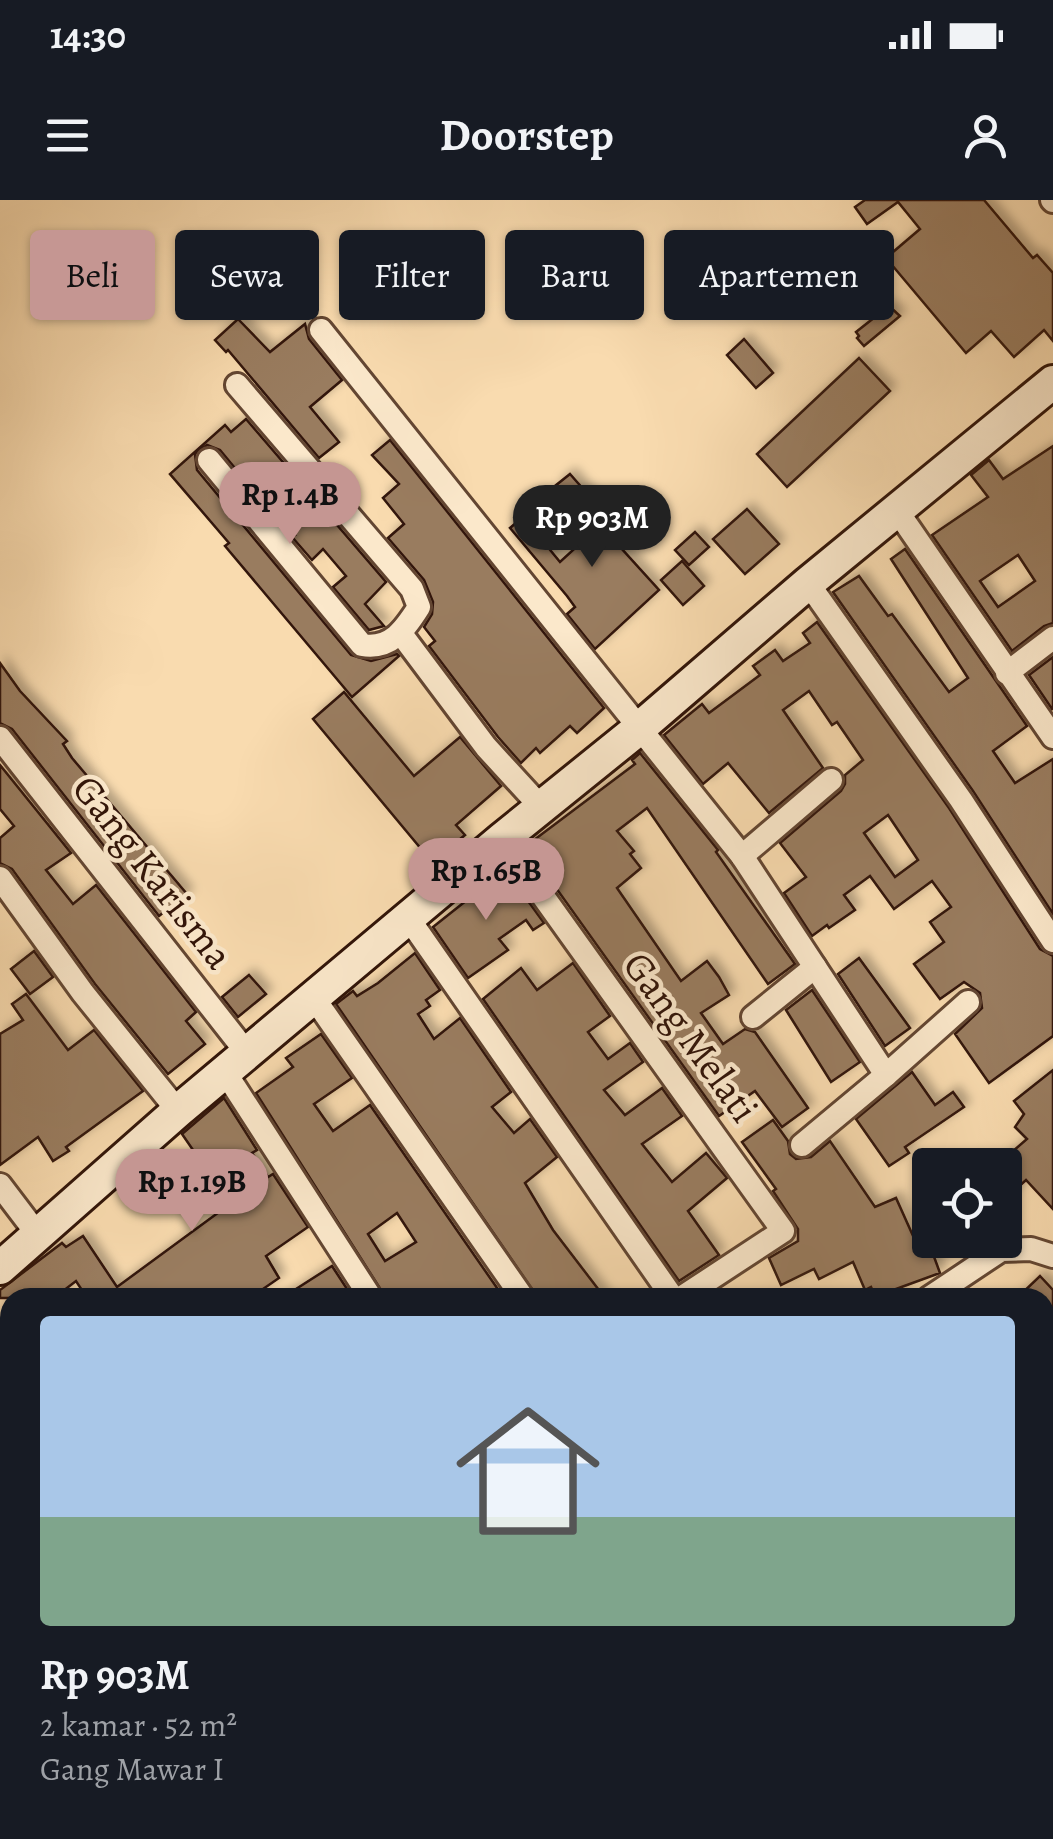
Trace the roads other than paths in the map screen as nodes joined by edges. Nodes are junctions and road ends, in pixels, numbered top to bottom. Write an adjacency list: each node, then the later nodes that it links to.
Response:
1 (322, 330): 10 (street)
2 (1053, 382): 5 (main road)
3 (237, 385): 7 (street)
4 (209, 460): 7 (street)
5 (898, 512): 6 (main road); 9 (street)
6 (808, 583): 10 (main road); 18 (street)
7 (402, 635): 14 (street)
8 (1053, 638): 9 (street)
9 (1007, 673): 12 (street)
10 (642, 726): 14 (main road); 16 (street)
11 (0, 738): 25 (street, Gang Karisma)
12 (1053, 738)
13 (831, 780): 16 (street)
14 (541, 807): 15 (main road)
15 (502, 839): 19 (main road); 36 (street, Gang Melati)
16 (742, 856): 21 (street)
17 (0, 878): 27 (street)
18 (1046, 915): 20 (street)
19 (409, 919): 22 (main road); 35 (street)
20 (1053, 941)
21 (815, 967): 24 (street); 26 (street)
22 (314, 998): 25 (main road); 34 (street)
23 (968, 1002): 26 (street)
24 (752, 1018)
25 (236, 1063): 27 (main road); 33 (street, Gang Karisma)
26 (886, 1075): 28 (street)
27 (178, 1111): 30 (main road)
28 (802, 1145)
29 (0, 1185): 30 (street)
30 (38, 1235): 32 (main road)
31 (1053, 1256): 37 (street)
32 (0, 1268)
33 (365, 1288)
34 (516, 1288)
35 (665, 1288)
36 (696, 1288)
37 (944, 1288)

